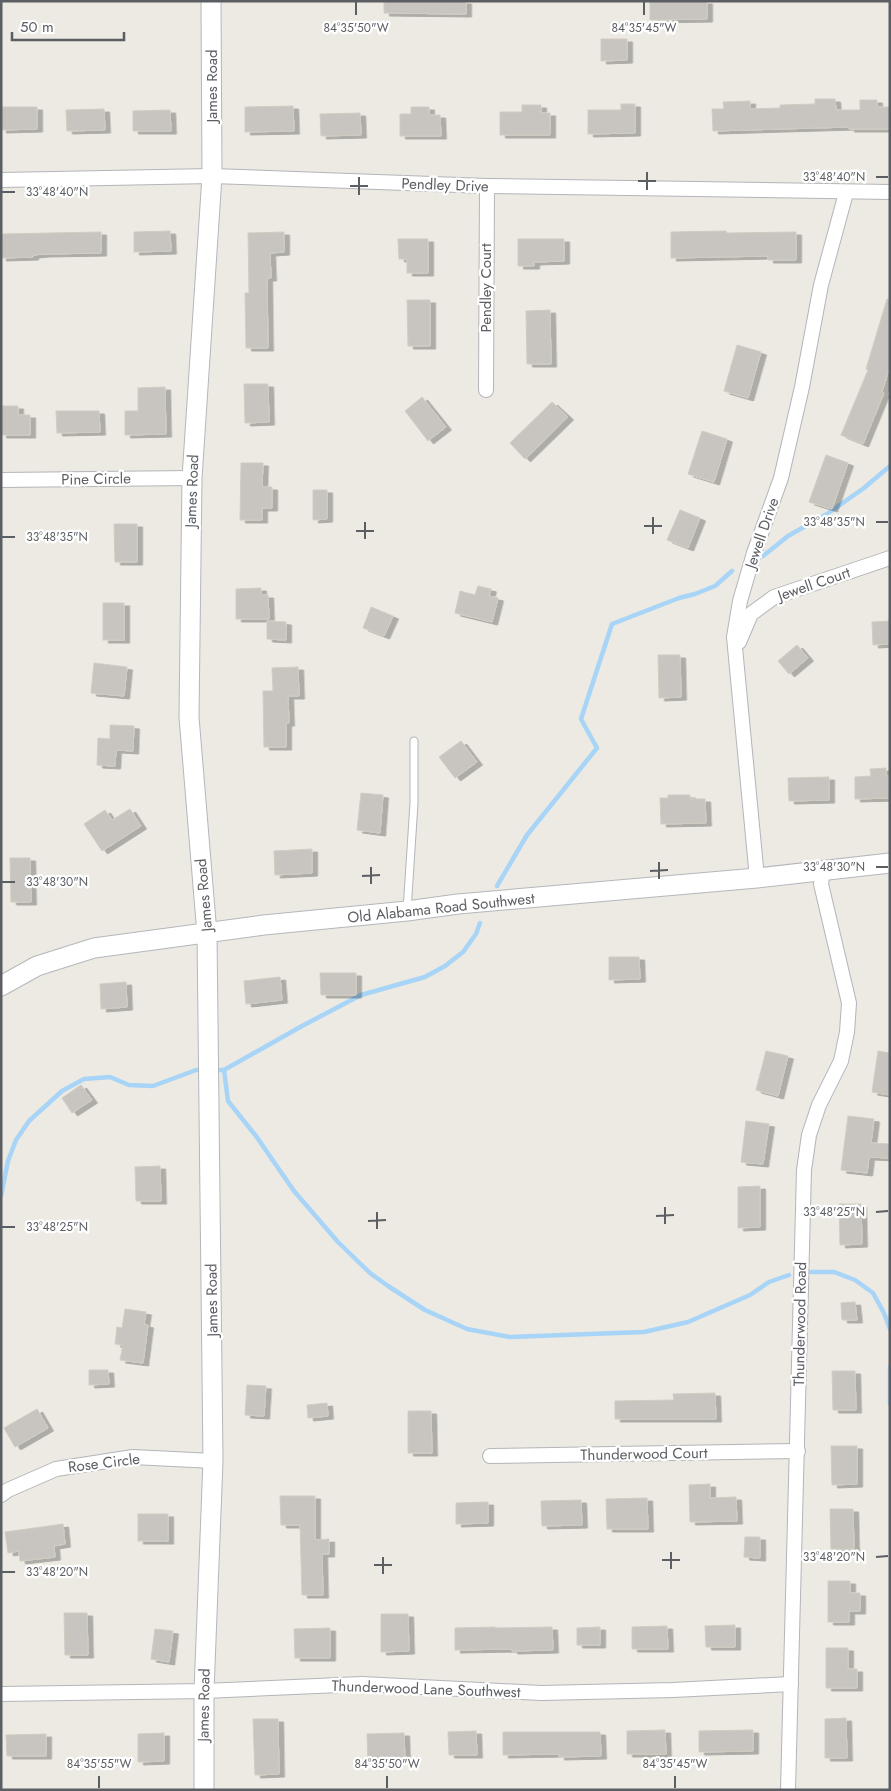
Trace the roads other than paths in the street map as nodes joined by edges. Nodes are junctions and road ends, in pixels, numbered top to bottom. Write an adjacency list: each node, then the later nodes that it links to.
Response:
1 (211, 1): 2 (street, James Road)
2 (212, 176): 3 (street, Pendley Drive); 4 (street, Pendley Drive); 8 (street, James Road)
3 (1, 180)
4 (487, 186): 5 (street, Pendley Drive); 7 (street, Pendley Court)
5 (846, 192): 6 (street, Pendley Drive); 11 (street, Jewell Drive)
6 (890, 192)
7 (486, 390)
8 (192, 478): 9 (street, Pine Circle); 17 (street, James Road)
9 (1, 480)
10 (890, 558): 11 (street, Jewell Court)
11 (736, 650): 15 (street, Jewell Drive)
12 (414, 741): 16 (lane)
13 (890, 863): 14 (street, Old Alabama Road Southwest)
14 (823, 870): 15 (street, Old Alabama Road Southwest); 19 (street, Thunderwood Road)
15 (758, 878): 16 (street, Old Alabama Road Southwest)
16 (407, 911): 17 (street, Old Alabama Road Southwest)
17 (207, 934): 18 (street, Old Alabama Road Southwest); 21 (street, James Road)
18 (1, 986)
19 (798, 1451): 20 (street, Thunderwood Court); 23 (street, Thunderwood Road)
20 (490, 1456)
21 (213, 1461): 22 (street, Rose Circle); 24 (street, James Road)
22 (1, 1495)
23 (791, 1684): 24 (street, Thunderwood Lane Southwest); 27 (street, Thunderwood Road)
24 (204, 1691): 25 (street, Thunderwood Lane Southwest); 26 (street, James Road)
25 (1, 1694)
26 (204, 1790)
27 (788, 1790)

